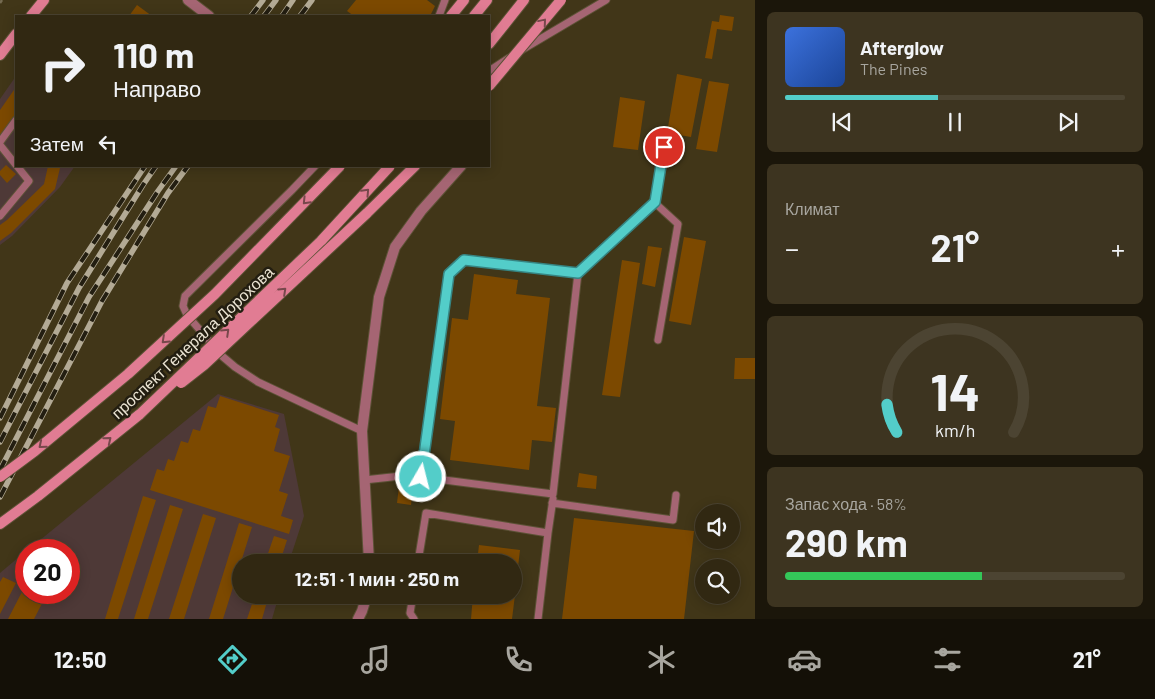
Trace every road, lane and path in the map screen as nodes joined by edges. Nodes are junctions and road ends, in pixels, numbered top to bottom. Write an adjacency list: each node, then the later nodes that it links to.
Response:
1 (2, 0): 10 (path)
2 (44, 0): 11 (main road)
3 (188, 0): 12 (street)
4 (445, 0): 13 (lane)
5 (464, 0): 14 (main road)
6 (487, 0): 15 (main road)
7 (524, 0): 17 (main road)
8 (561, 0): 20 (main road, one-way to 8, bridge)
9 (606, 0): 19 (lane)
10 (0, 3)
11 (32, 15)
12 (208, 15)
13 (439, 15)
14 (452, 15)
15 (475, 15)
16 (15, 35): 18 (main road)
17 (490, 43)
18 (0, 55)
19 (490, 69)
20 (490, 85)
21 (15, 122): 22 (lane)
22 (0, 144): 24 (lane)
23 (664, 147): 31 (lane)
24 (15, 163)
25 (18, 167): 32 (lane)
26 (313, 167): 36 (lane)
27 (339, 167): 37 (main road, проспект Генерала Дорохова, one-way to 37, bridge)
28 (389, 167): 35 (main road, проспект Генерала Дорохова, one-way to 28, bridge)
29 (414, 167): 35 (main road, one-way to 29, bridge)
30 (460, 167): 36 (street)
31 (655, 202): 33 (lane); 34 (lane)
32 (0, 216)
33 (578, 273): 38 (lane); 40 (lane)
34 (658, 340)
35 (140, 414): 43 (main road, проспект Генерала Дорохова, one-way to 35)
36 (362, 431): 39 (street)
37 (0, 477)
38 (421, 477): 39 (lane); 40 (lane)
39 (364, 480): 45 (street)
40 (553, 494): 42 (lane)
41 (676, 495): 42 (lane)
42 (552, 503): 44 (lane)
43 (0, 524)
44 (548, 533): 46 (lane); 51 (lane)
45 (369, 554)
46 (419, 554)
47 (365, 604): 49 (street)
48 (412, 604): 50 (lane)
49 (358, 619)
50 (414, 619)
51 (538, 619)

